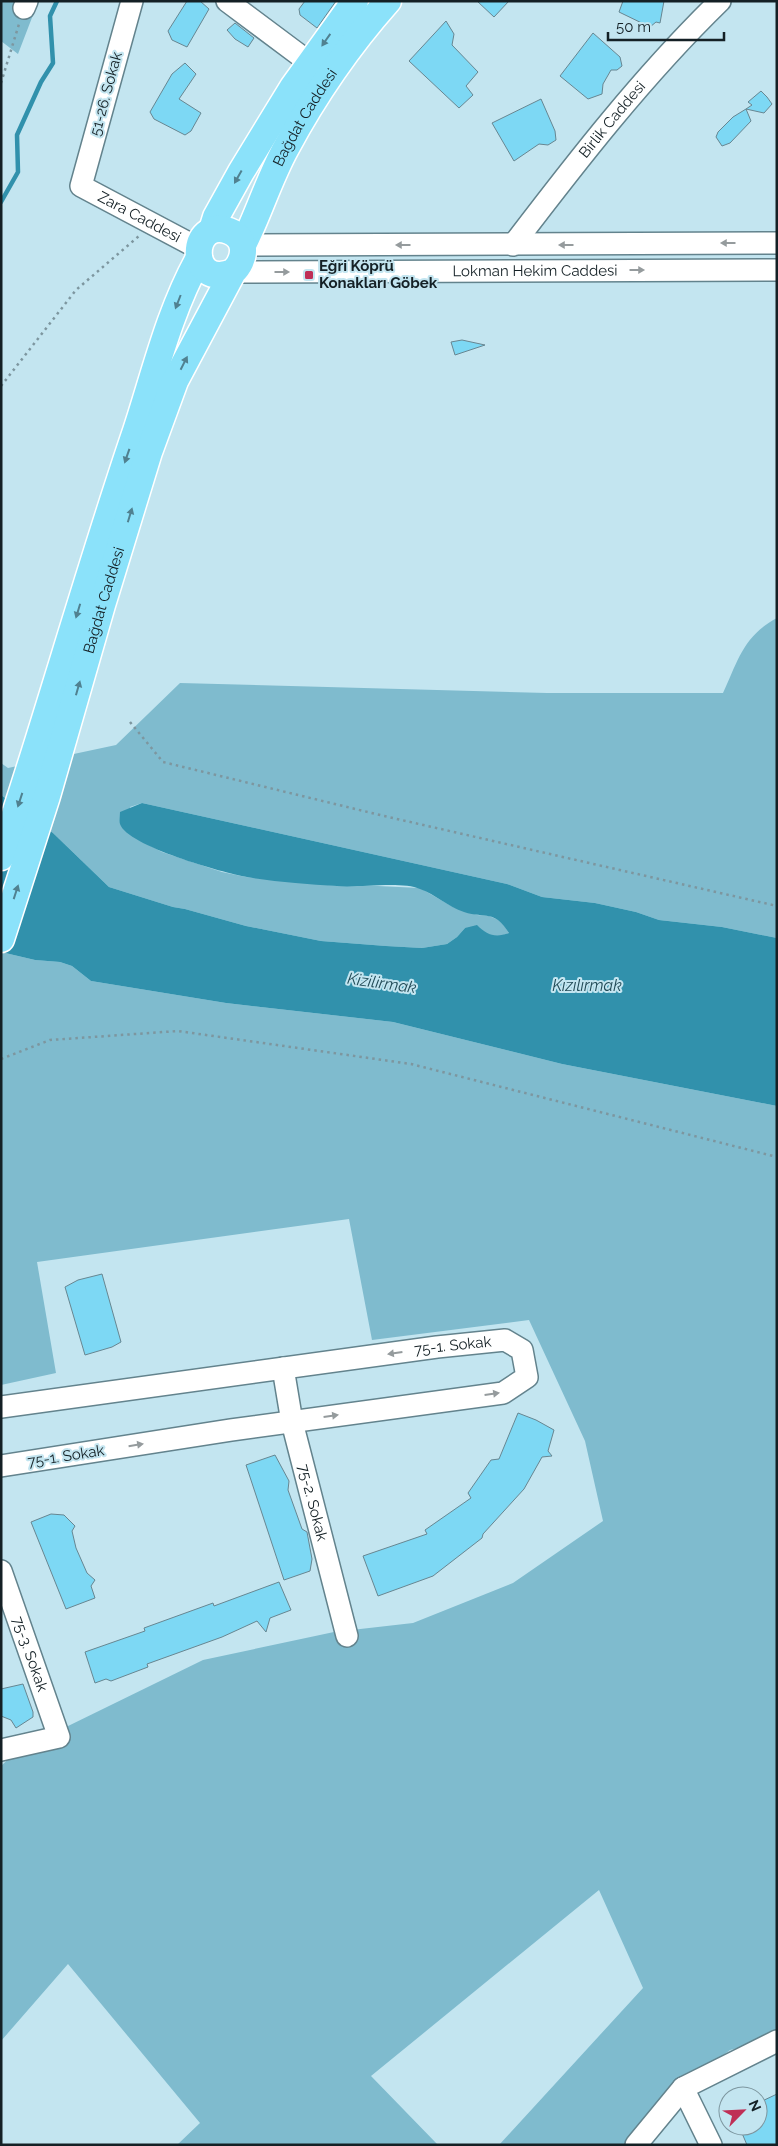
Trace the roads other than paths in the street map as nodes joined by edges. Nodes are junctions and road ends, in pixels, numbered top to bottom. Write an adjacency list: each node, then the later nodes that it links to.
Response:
1 (132, 1): 7 (street, 51-26. Sokak)
2 (227, 1): 6 (street)
3 (355, 1): 6 (main road, Bağdat Caddesi, one-way to 6)
4 (388, 1): 10 (main road, Bağdat Caddesi)
5 (720, 1): 11 (street, Birlik Caddesi)
6 (310, 63): 9 (main road, Bağdat Caddesi, one-way to 9)
7 (80, 186): 9 (street, Zara Caddesi)
8 (777, 243): 11 (street, Lokman Hekim Caddesi, one-way to 11)
9 (203, 245): 10 (main road); 13 (main road); 14 (main road, Bağdat Caddesi, one-way to 14)
10 (243, 245): 11 (street, Lokman Hekim Caddesi, one-way to 10); 13 (main road, Bağdat Caddesi)
11 (513, 245)
12 (777, 270): 13 (street, Lokman Hekim Caddesi, one-way to 12)
13 (233, 272): 15 (main road, Bağdat Caddesi, one-way to 13)
14 (1, 857)
15 (1, 939)
16 (283, 1368): 17 (street, 75-1. Sokak); 18 (street, 75-2. Sokak); 18 (street, 75-1. Sokak, one-way to 16)
17 (1, 1407)
18 (292, 1422): 19 (street, 75-1. Sokak, one-way to 18); 22 (street, 75-2. Sokak)
19 (1, 1466)
20 (1, 1571): 21 (street, 75-3. Sokak)
21 (7, 1604): 23 (street, 75-3. Sokak)
22 (346, 1636)
23 (1, 1750)
24 (777, 2041): 25 (street)
25 (683, 2088): 26 (street); 27 (street)
26 (636, 2145)
27 (711, 2145)

